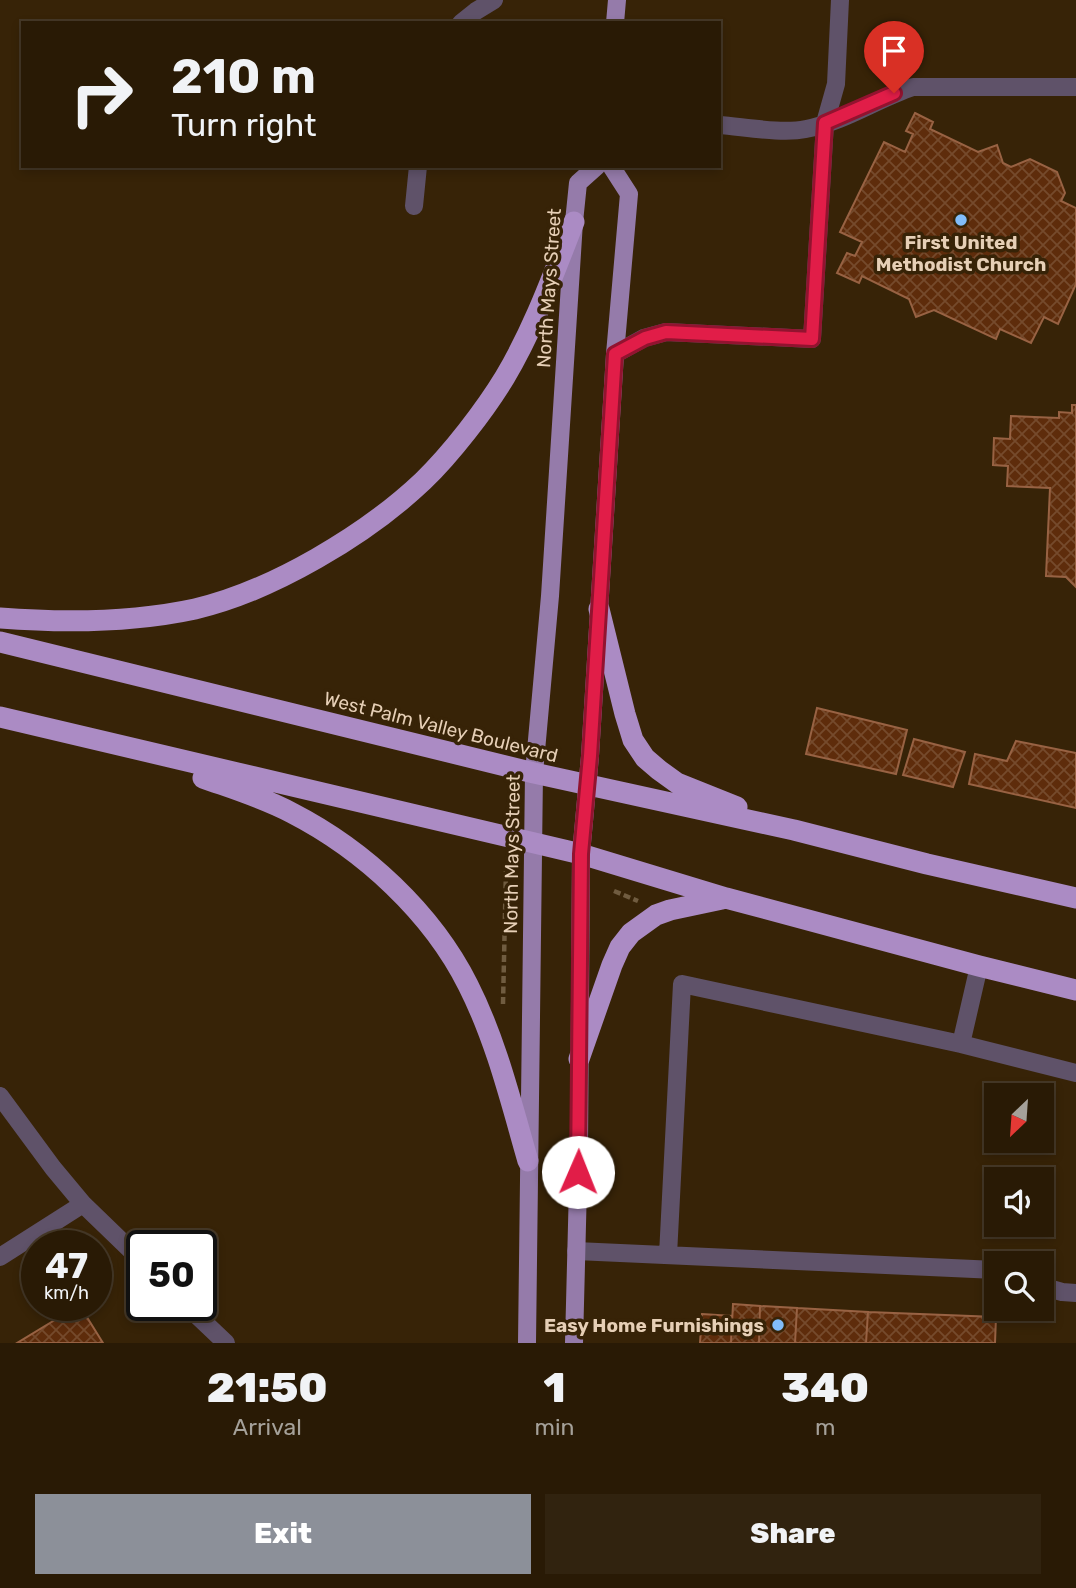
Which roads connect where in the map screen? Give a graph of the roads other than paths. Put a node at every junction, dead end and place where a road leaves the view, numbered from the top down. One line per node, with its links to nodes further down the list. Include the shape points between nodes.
1 (494, 0): 4 (street)
2 (617, 0): 5 (main road)
3 (840, 0): 7 (street, via 836,84)
4 (463, 21)
5 (615, 21)
6 (1076, 87): 7 (street, via 913,87)
7 (825, 123): 8 (street, via 792,131); 14 (street, via 812,339 666,332)
8 (721, 125)
9 (418, 168): 12 (street)
10 (595, 168): 13 (main road, North Mays Street, via 578,183)
11 (612, 168): 14 (main road, via 629,194)
12 (414, 206)
13 (574, 222): 16 (highway, via 542,304 505,377 424,480 353,535 274,580 195,608 97,622); 20 (main road, North Mays Street)
14 (615, 354): 15 (main road)
15 (599, 609): 21 (main road); 22 (highway, via 625,714 645,758 677,783)
16 (0, 618)
17 (0, 642): 20 (highway, West Palm Valley Boulevard)
18 (0, 717): 19 (highway)
19 (92, 740): 23 (highway); 33 (highway, via 293,813 352,851 395,889 433,931 468,985 493,1044)
20 (534, 773): 21 (highway, West Palm Valley Boulevard); 23 (main road, North Mays Street)
21 (587, 785): 22 (highway, West Palm Valley Boulevard); 24 (main road)
22 (794, 830): 26 (highway, West Palm Valley Boulevard)
23 (534, 843): 24 (highway); 33 (main road, North Mays Street)
24 (581, 854): 25 (highway); 30 (main road)
25 (726, 898): 27 (highway); 30 (highway, via 656,915 631,933 611,965)
26 (1076, 898)
27 (979, 966): 28 (highway); 29 (street)
28 (1076, 990)
29 (961, 1044): 31 (street); 37 (street, via 682,984)
30 (579, 1059): 36 (main road)
31 (1076, 1073)
32 (0, 1096): 34 (street)
33 (528, 1161): 44 (main road, North Mays Street)
34 (83, 1204): 35 (street); 38 (street)
35 (126, 1246)
36 (576, 1251): 37 (street); 45 (main road)
37 (668, 1255): 39 (street)
38 (0, 1257)
39 (984, 1269)
40 (1054, 1290): 41 (street)
41 (1076, 1293)
42 (202, 1321): 43 (street)
43 (221, 1341)
44 (527, 1343)
45 (575, 1343)

